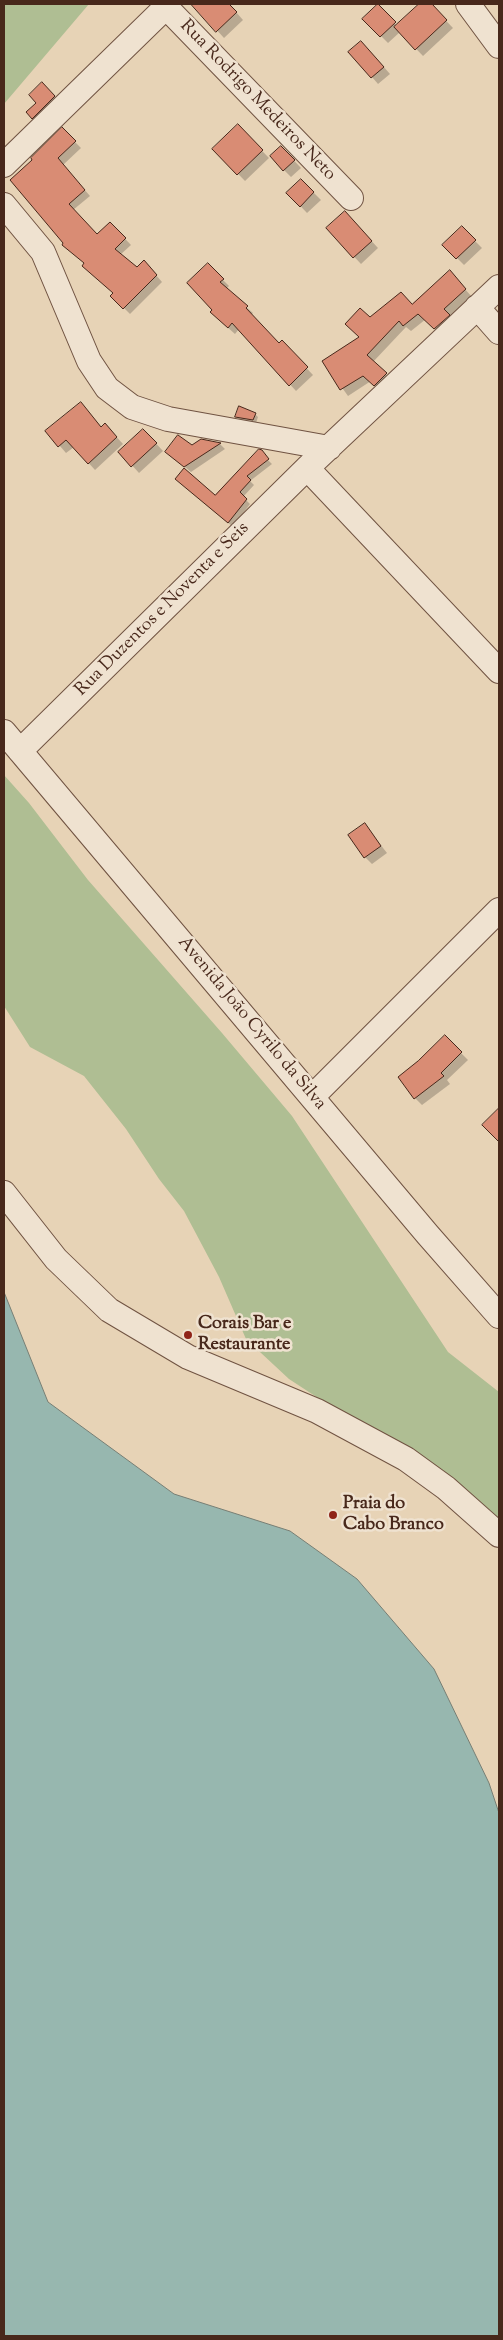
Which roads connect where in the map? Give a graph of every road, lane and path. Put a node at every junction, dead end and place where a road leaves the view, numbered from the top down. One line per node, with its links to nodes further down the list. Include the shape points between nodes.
1 (468, 4): 3 (street)
2 (164, 5): 4 (street); 5 (street, Rua Rodrigo Medeiros Neto)
3 (499, 46)
4 (4, 165)
5 (351, 198)
6 (4, 204): 10 (street, via 43,252 90,361 107,388 132,407 168,419)
7 (499, 286): 8 (street, Rua Duzentos e Noventa e Seis)
8 (477, 307): 9 (street); 10 (street, Rua Duzentos e Noventa e Seis)
9 (499, 332)
10 (328, 448): 11 (street, Rua Duzentos e Noventa e Seis)
11 (307, 468): 12 (street); 14 (street, Rua Duzentos e Noventa e Seis)
12 (499, 670)
13 (4, 732): 14 (street, Avenida João Cyrilo da Silva)
14 (20, 751): 16 (street, Avenida João Cyrilo da Silva)
15 (499, 910): 16 (street)
16 (313, 1096): 18 (street, Avenida João Cyrilo da Silva)
17 (4, 1193): 19 (street, via 56,1259 109,1310 188,1357 317,1411 406,1459 446,1488)
18 (499, 1316)
19 (499, 1535)

